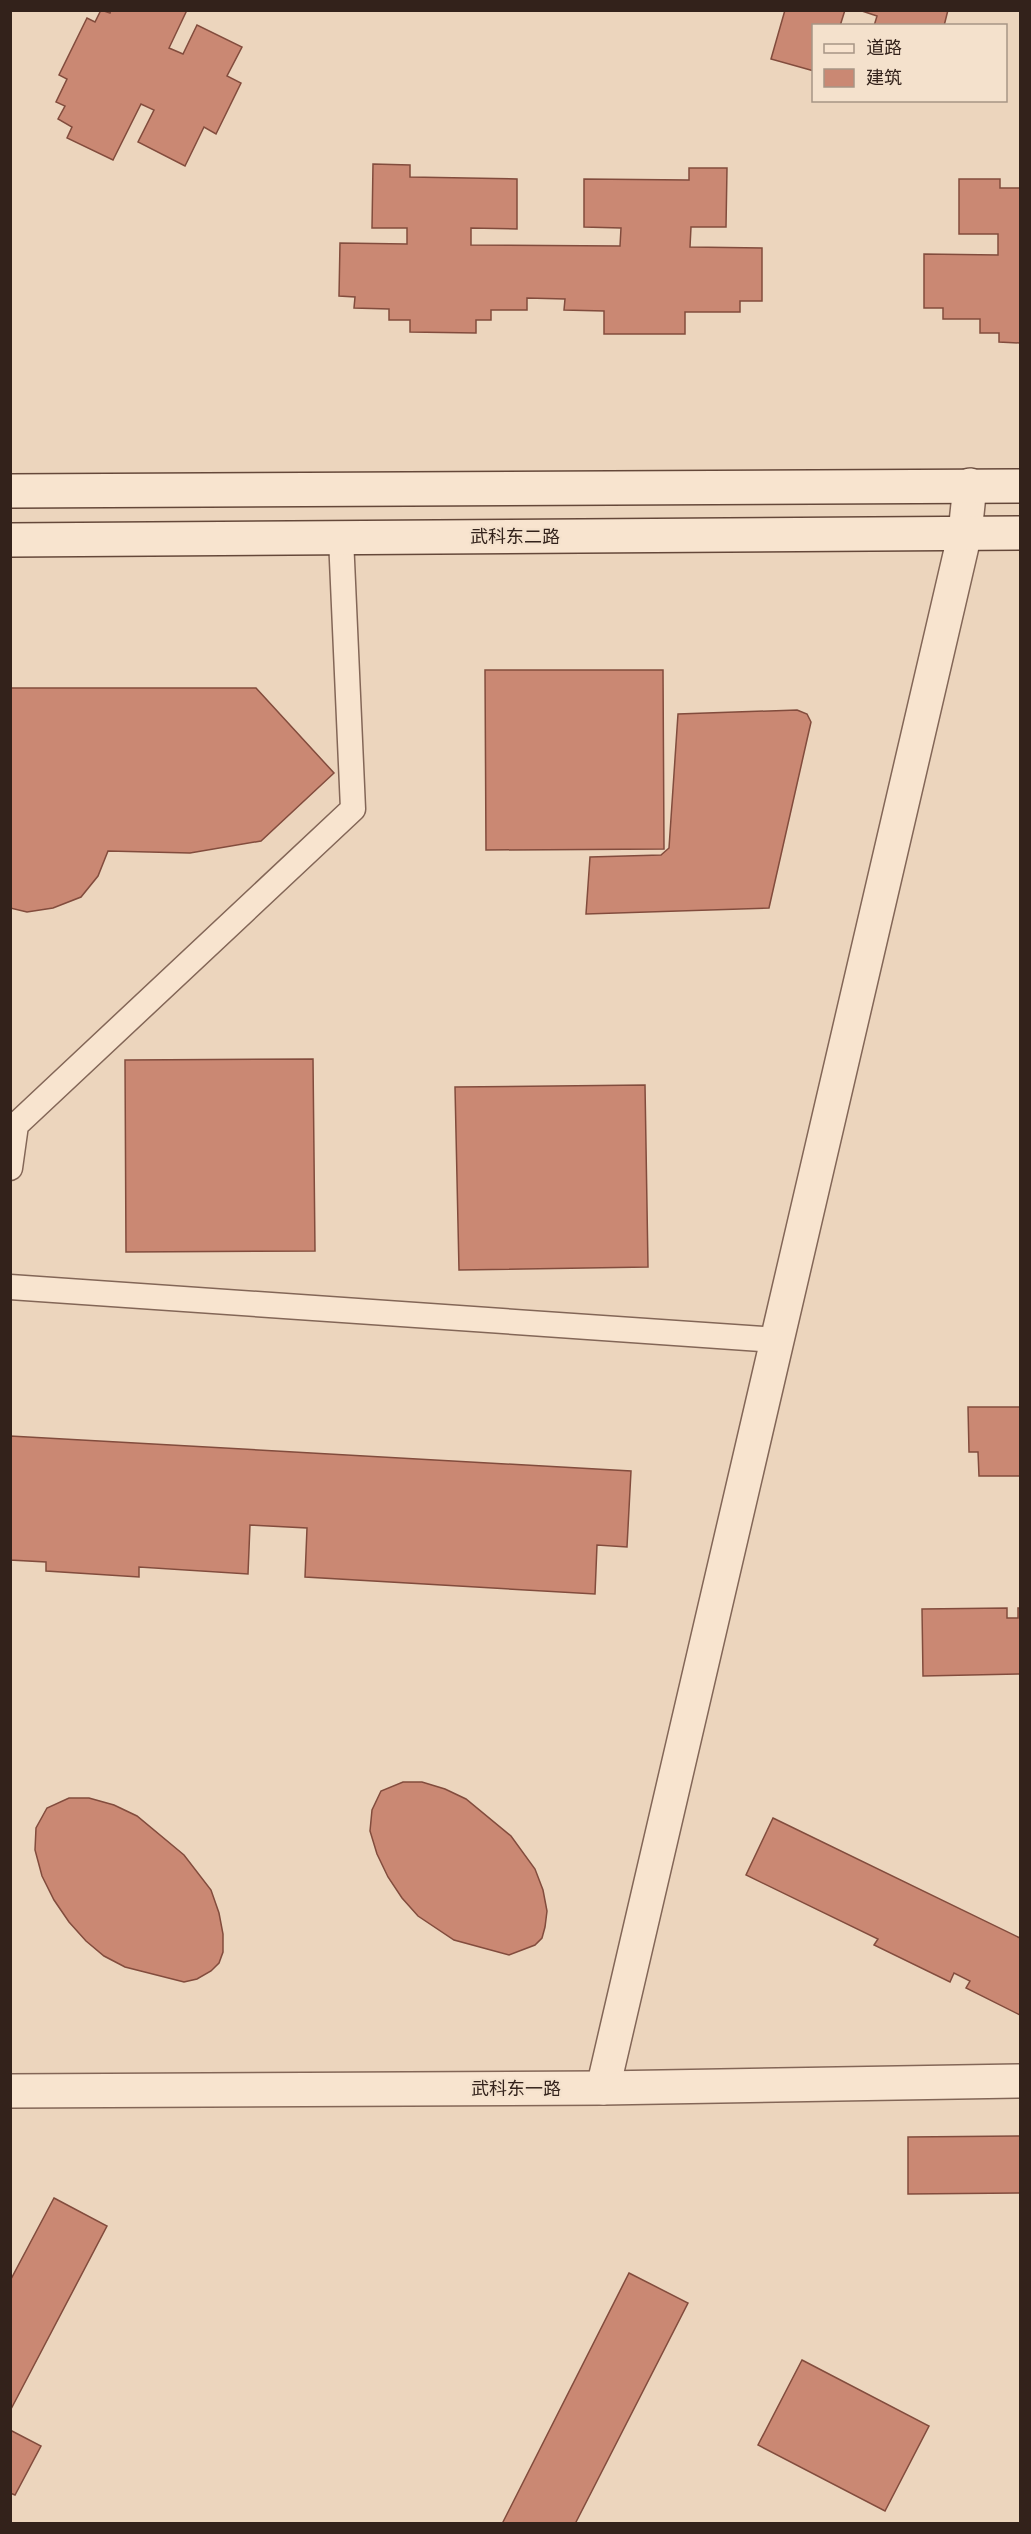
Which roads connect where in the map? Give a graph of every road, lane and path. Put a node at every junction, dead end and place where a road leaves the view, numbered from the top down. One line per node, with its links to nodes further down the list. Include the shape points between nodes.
1 (970, 485): 2 (street); 3 (street); 4 (street)
2 (1020, 486)
3 (10, 491)
4 (965, 532): 5 (street, 武科东二路); 6 (street, 武科东二路); 10 (street)
5 (1020, 533)
6 (341, 538): 7 (street, 武科东二路); 8 (lane, via 353,809 16,1125)
7 (10, 540)
8 (10, 1168)
9 (10, 1287): 10 (lane)
10 (777, 1340): 12 (street)
11 (1020, 2081): 12 (street, 武科东一路)
12 (603, 2088): 13 (street, 武科东一路)
13 (10, 2091)

